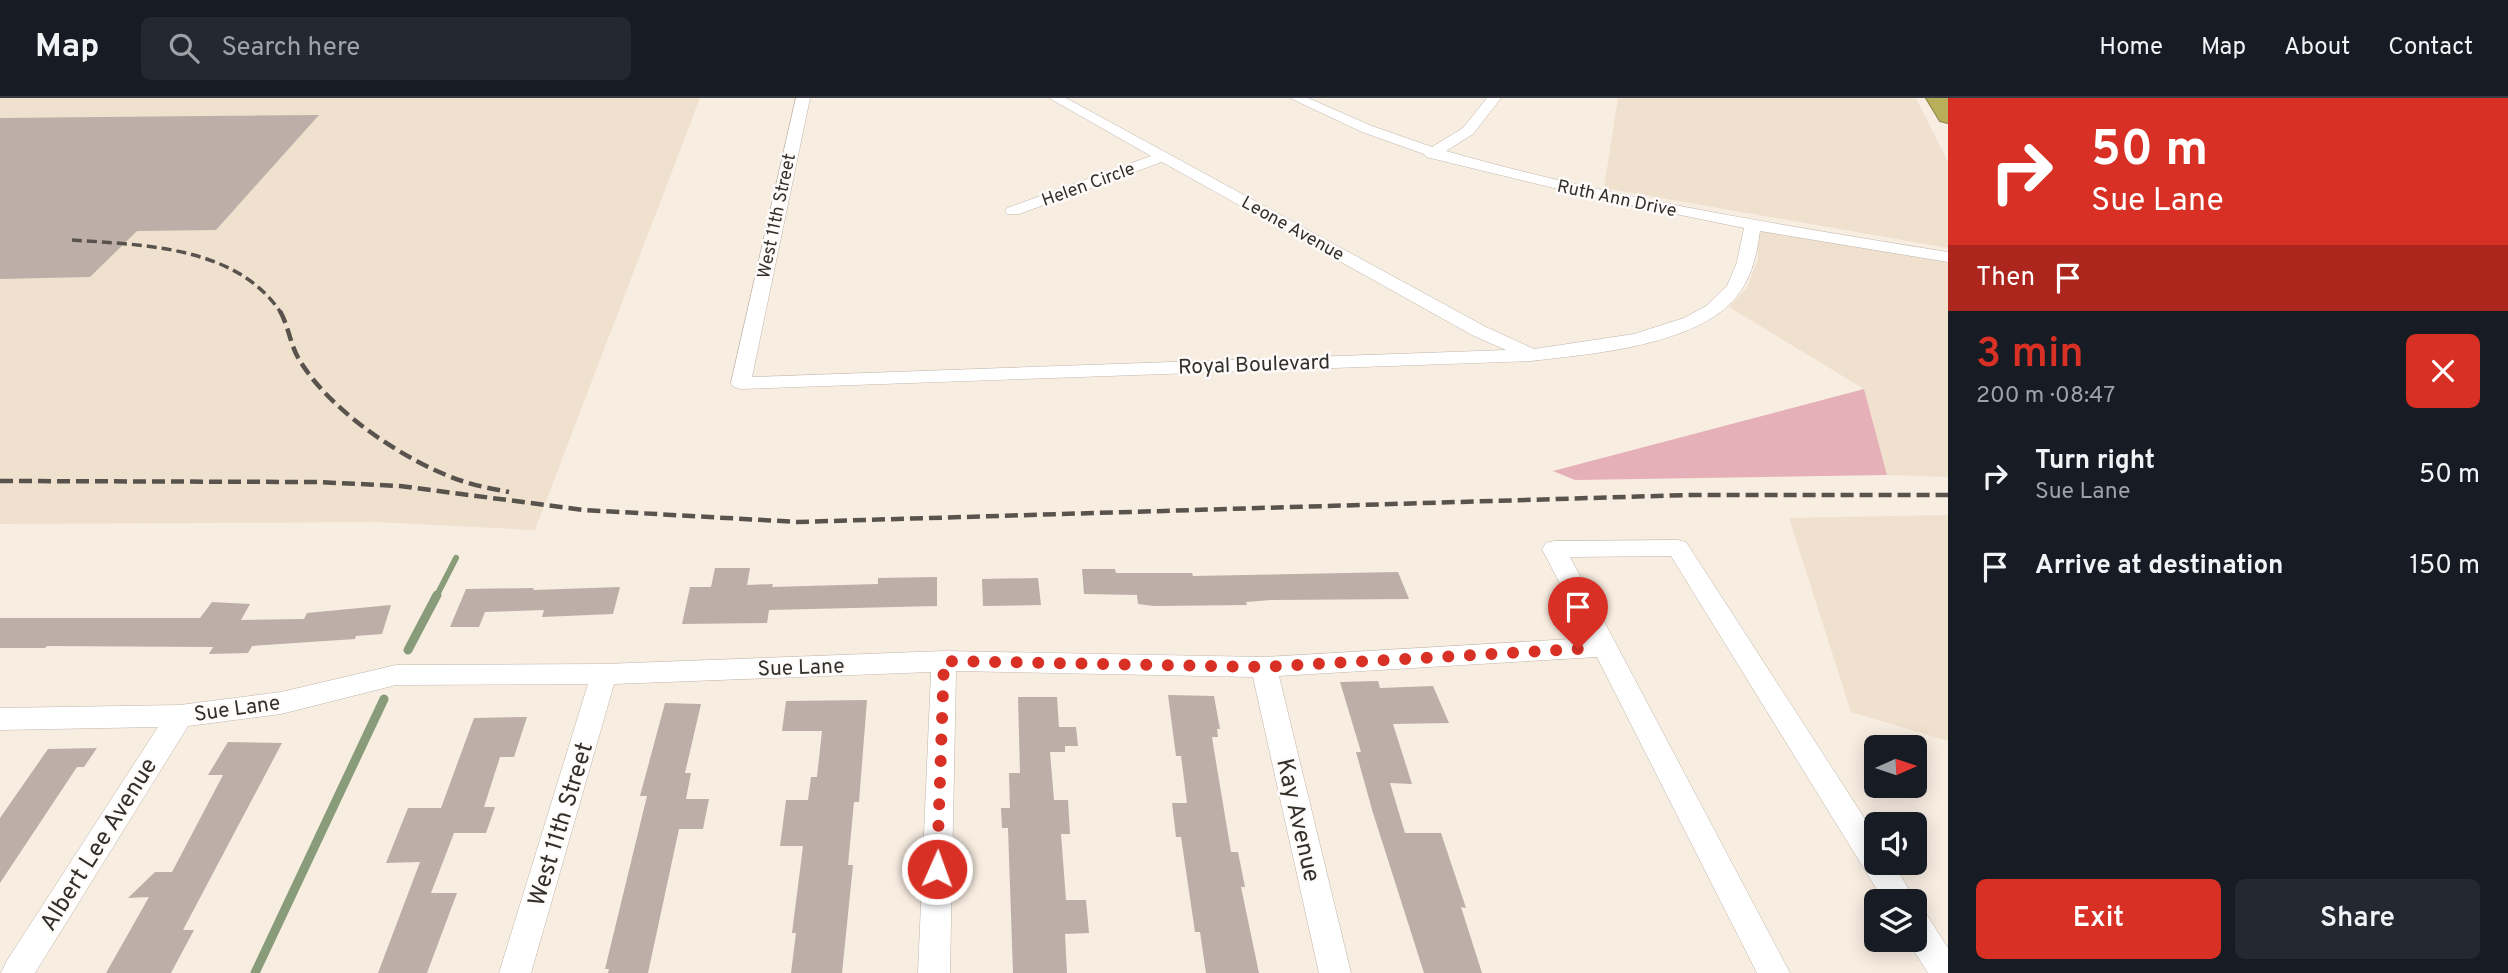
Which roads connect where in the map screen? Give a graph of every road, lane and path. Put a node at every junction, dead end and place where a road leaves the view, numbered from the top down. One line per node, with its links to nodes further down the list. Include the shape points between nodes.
1 (803, 98): 12 (street, West 11th Street)
2 (1056, 98): 8 (street, Leone Avenue)
3 (1297, 98): 7 (street, Ruth Ann Drive)
4 (1494, 98): 7 (street, via 1468,131)
5 (1938, 98): 6 (highway)
6 (1948, 116)
7 (1430, 154): 10 (street, Ruth Ann Drive)
8 (1163, 156): 9 (street, Helen Circle); 13 (street, Leone Avenue, via 1479,331)
9 (1013, 211)
10 (1753, 225): 11 (street, Ruth Ann Drive); 13 (street, Royal Boulevard, via 1746,266 1730,294 1713,311 1634,341)
11 (1948, 257)
12 (751, 335): 13 (street, Royal Boulevard, via 741,383)
13 (1531, 355)
14 (1605, 647): 16 (street, Sue Lane); 20 (street, via 1553,549 1678,548); 26 (street)
15 (944, 661): 16 (street, Sue Lane); 17 (street, Sue Lane); 24 (street)
16 (1264, 667): 25 (street, Kay Avenue)
17 (604, 674): 18 (street, Sue Lane, via 396,675 281,703); 23 (street, West 11th Street)
18 (180, 716): 19 (street, Sue Lane); 22 (street, Albert Lee Avenue)
19 (0, 719)
20 (1864, 843)
21 (1927, 943): 27 (street)
22 (17, 973)
23 (515, 973)
24 (934, 973)
25 (1335, 973)
26 (1774, 973)
27 (1946, 973)

